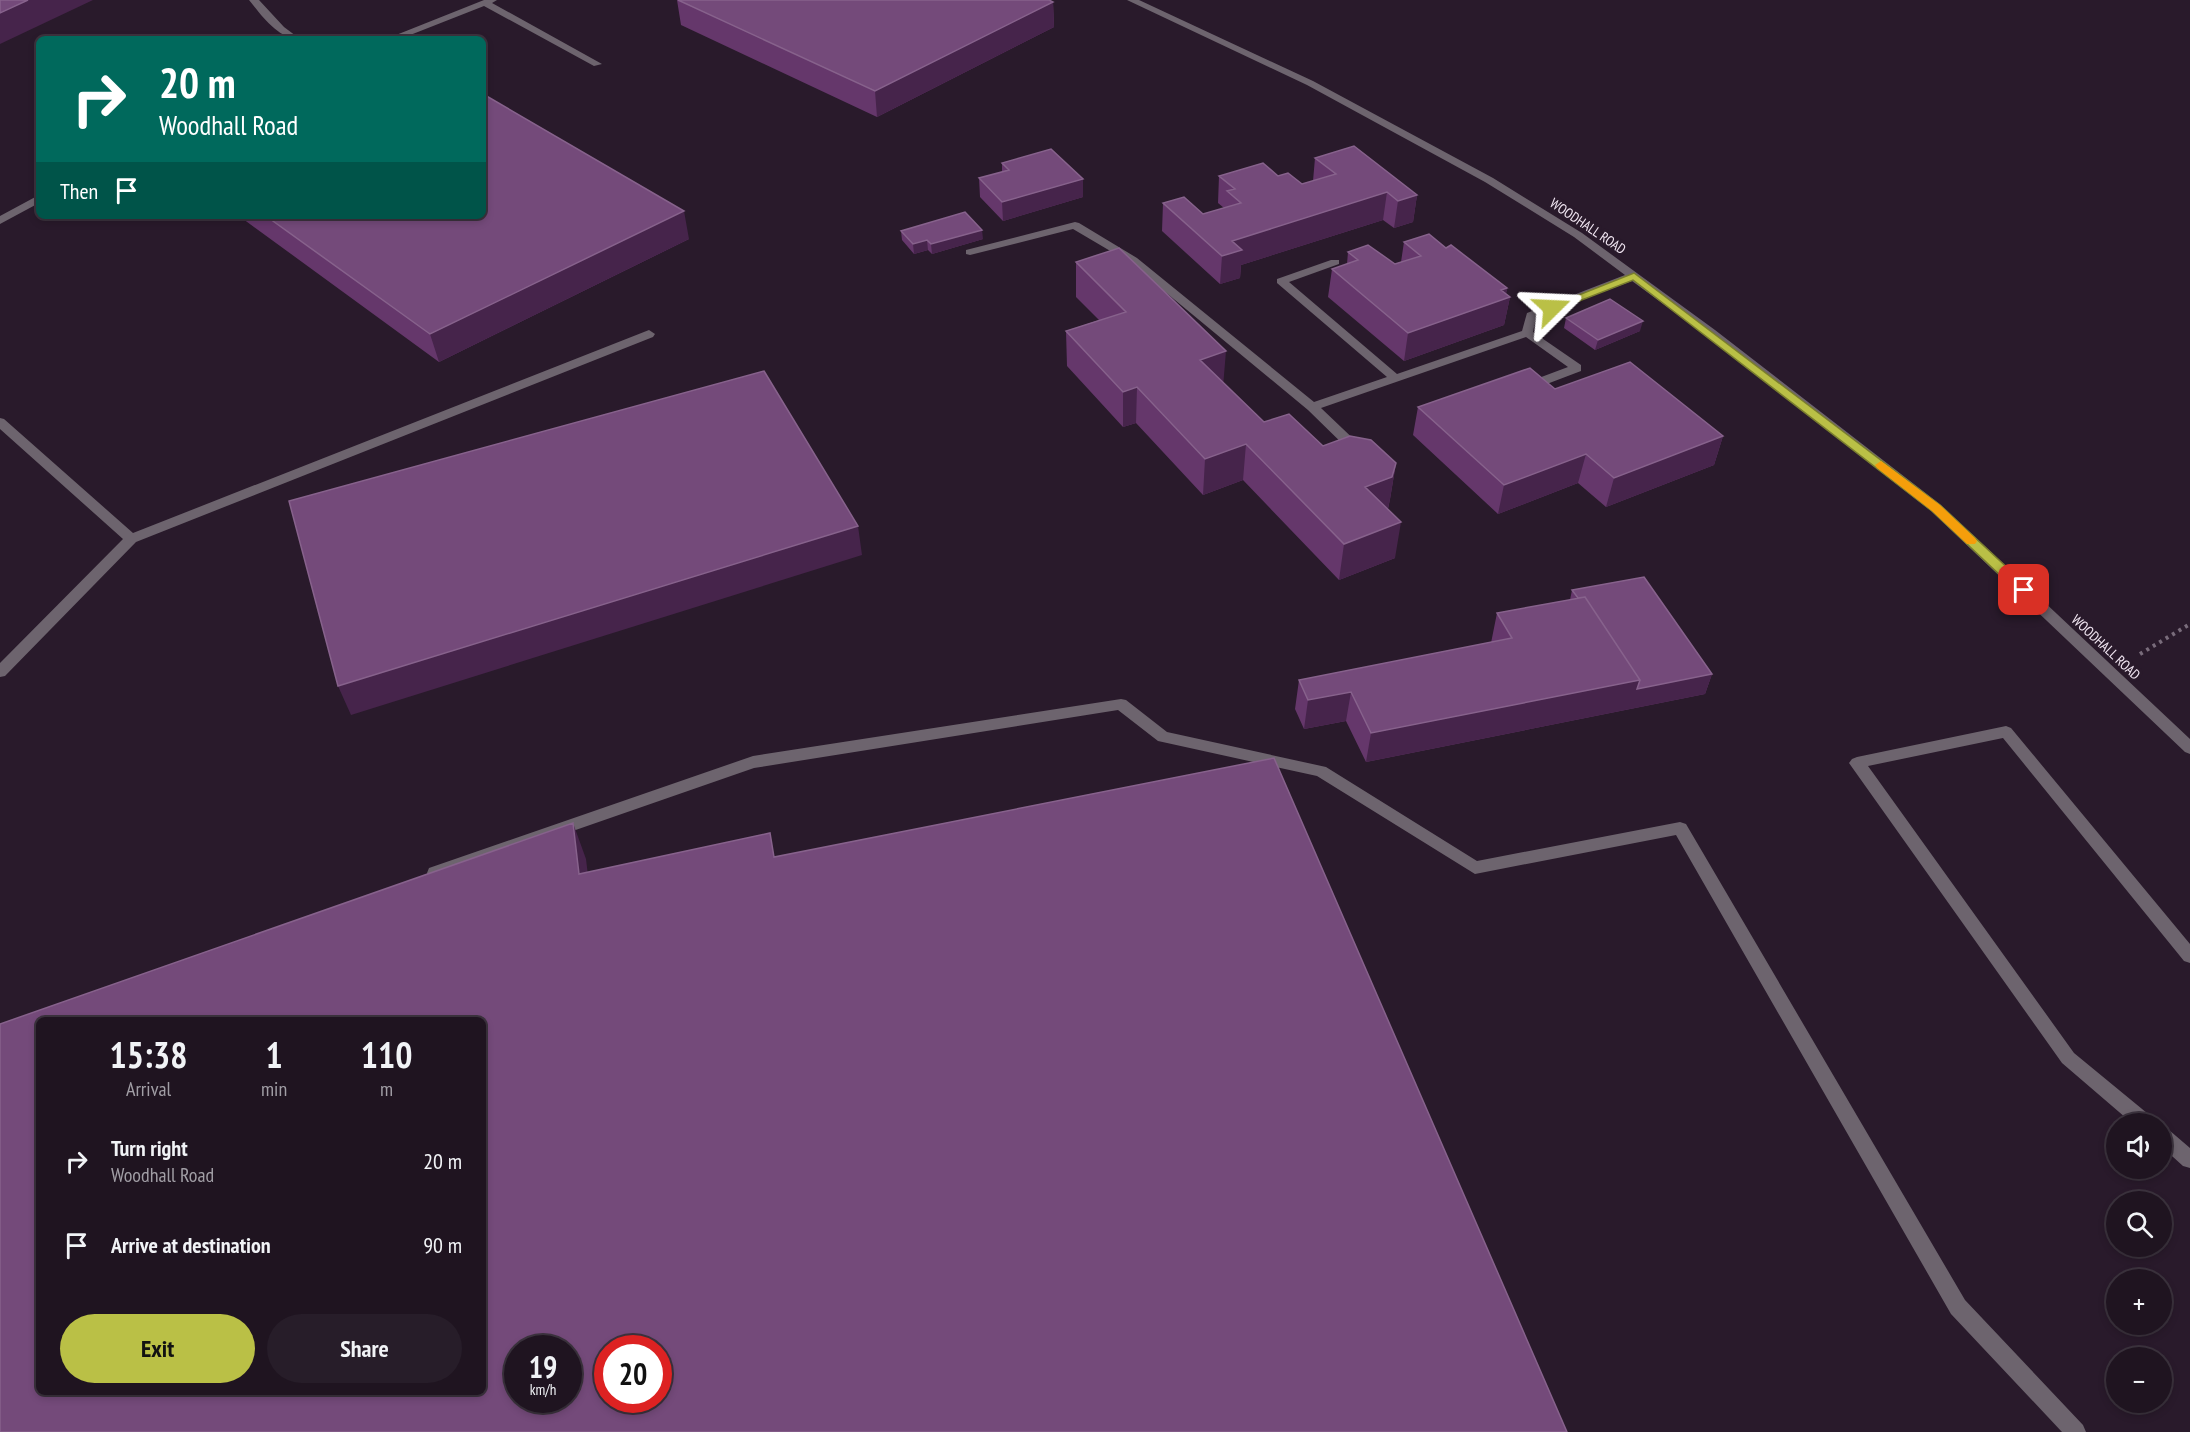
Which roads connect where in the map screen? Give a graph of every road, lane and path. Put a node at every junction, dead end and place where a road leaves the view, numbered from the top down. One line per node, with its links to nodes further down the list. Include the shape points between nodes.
1 (254, 0): 4 (street)
2 (1132, 0): 11 (street, WOODHALL ROAD, via 1310,83 1489,180 1578,235)
3 (488, 1): 5 (street); 6 (street)
4 (291, 36)
5 (400, 36)
6 (597, 64)
7 (36, 200): 8 (street)
8 (0, 221)
9 (970, 252): 16 (street, via 1075,225 1133,260)
10 (1335, 262): 14 (street, via 1281,280)
11 (1634, 276): 12 (street, via 1531,315); 21 (street, WOODHALL ROAD, via 1936,508)
12 (1527, 333): 14 (street); 15 (street, via 1577,368)
13 (649, 334): 19 (street)
14 (1395, 378): 16 (street)
15 (1527, 387)
16 (1312, 407): 18 (street)
17 (0, 422): 19 (street)
18 (1369, 462)
19 (131, 539): 22 (street)
20 (2190, 624): 21 (path)
21 (2111, 671): 23 (street, WOODHALL ROAD)
22 (0, 672)
23 (2190, 748)
24 (416, 881): 29 (street, via 753,762 1121,704 1163,737 1321,771 1475,868 1680,828 1958,1307)
25 (2190, 956): 26 (street, via 2006,732 1857,763 2068,1058)
26 (2134, 1113)
27 (2172, 1145): 28 (street)
28 (2190, 1160)
29 (2076, 1432)

